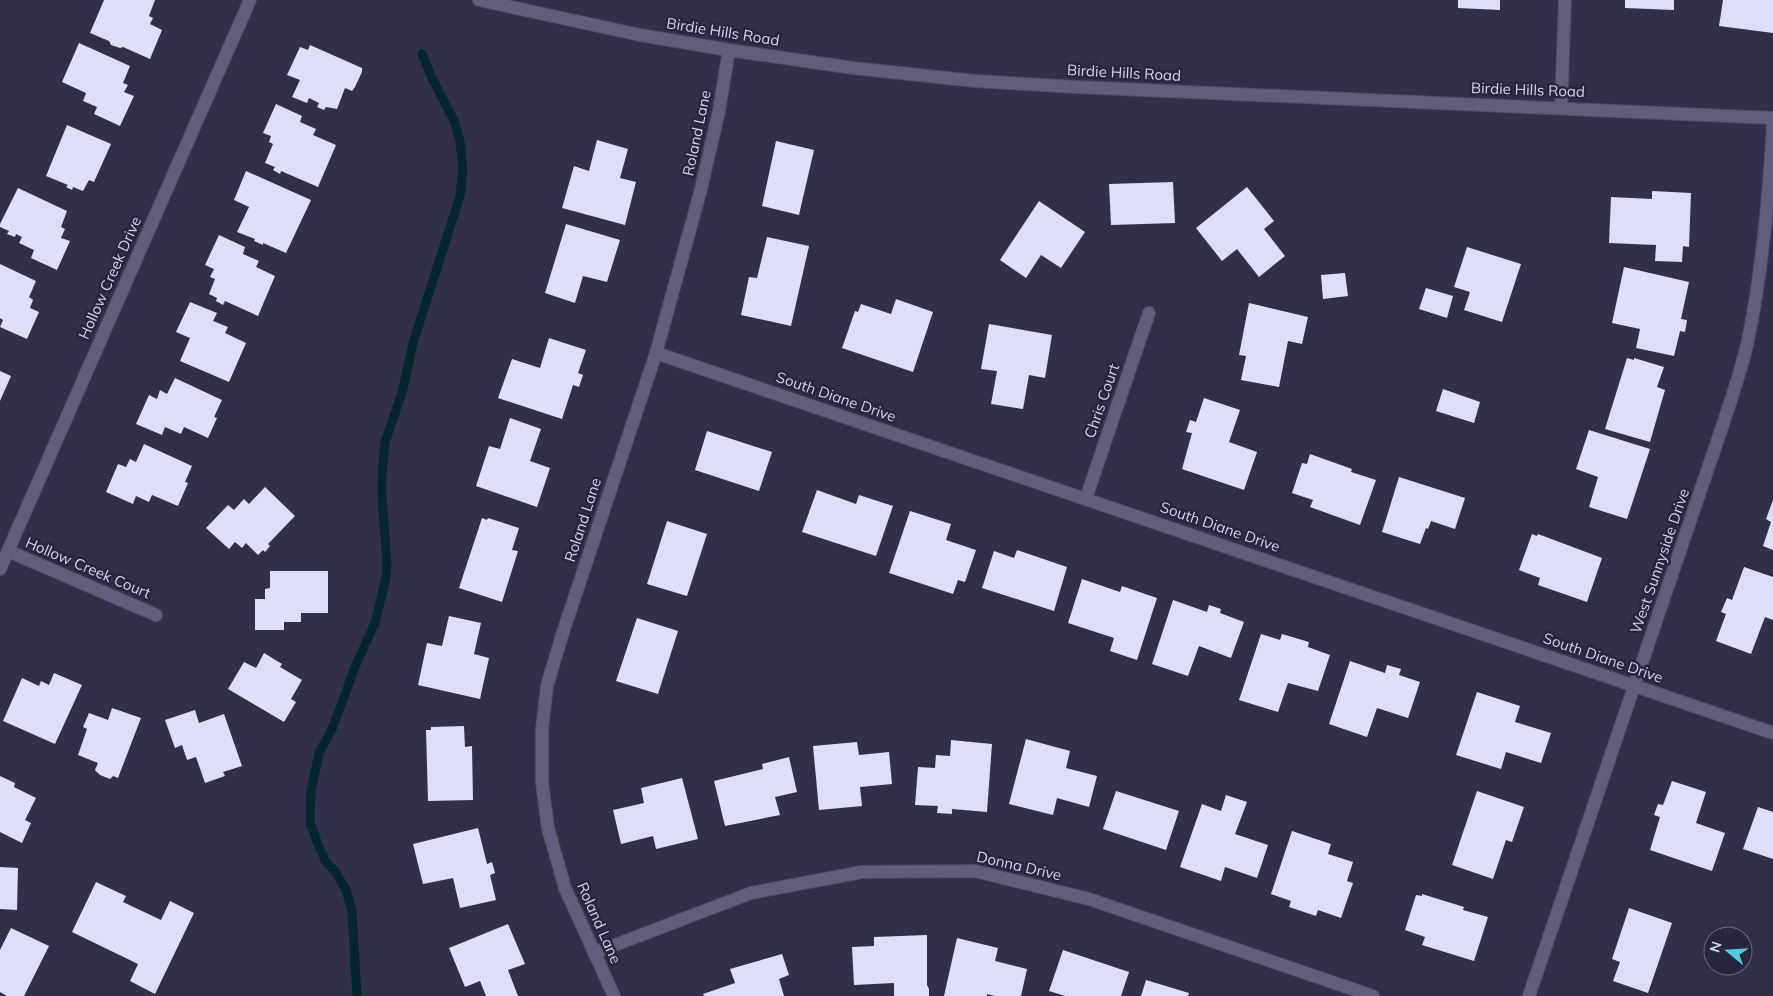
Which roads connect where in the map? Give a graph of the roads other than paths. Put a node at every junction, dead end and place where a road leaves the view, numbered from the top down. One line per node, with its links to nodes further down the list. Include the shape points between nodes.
1 (250, 0): 11 (street, Hollow Creek Drive)
2 (479, 0): 4 (street, Birdie Hills Road, via 640,35)
3 (1565, 0): 5 (street)
4 (729, 50): 5 (street, Birdie Hills Road, via 975,81); 9 (street, Roland Lane, via 702,184)
5 (1561, 108): 6 (street, Birdie Hills Road)
6 (1773, 118)
7 (1773, 125): 14 (street, West Sunnyside Drive, via 1760,274 1749,337)
8 (1149, 313): 10 (street, Chris Court)
9 (656, 353): 10 (street, South Diane Drive); 16 (street, Roland Lane, via 563,632 547,686 542,729 542,782 548,828 565,888)
10 (1086, 498): 14 (street, South Diane Drive)
11 (8, 551): 12 (street, Hollow Creek Drive); 13 (street, Hollow Creek Court)
12 (0, 569)
13 (156, 615)
14 (1635, 686): 15 (street, South Diane Drive); 19 (street, West Sunnyside Drive)
15 (1773, 733)
16 (594, 953): 17 (street, Roland Lane); 18 (street, Donna Drive, via 751,892 862,872 975,871 1089,900)
17 (614, 996)
18 (1373, 996)
19 (1529, 996)

